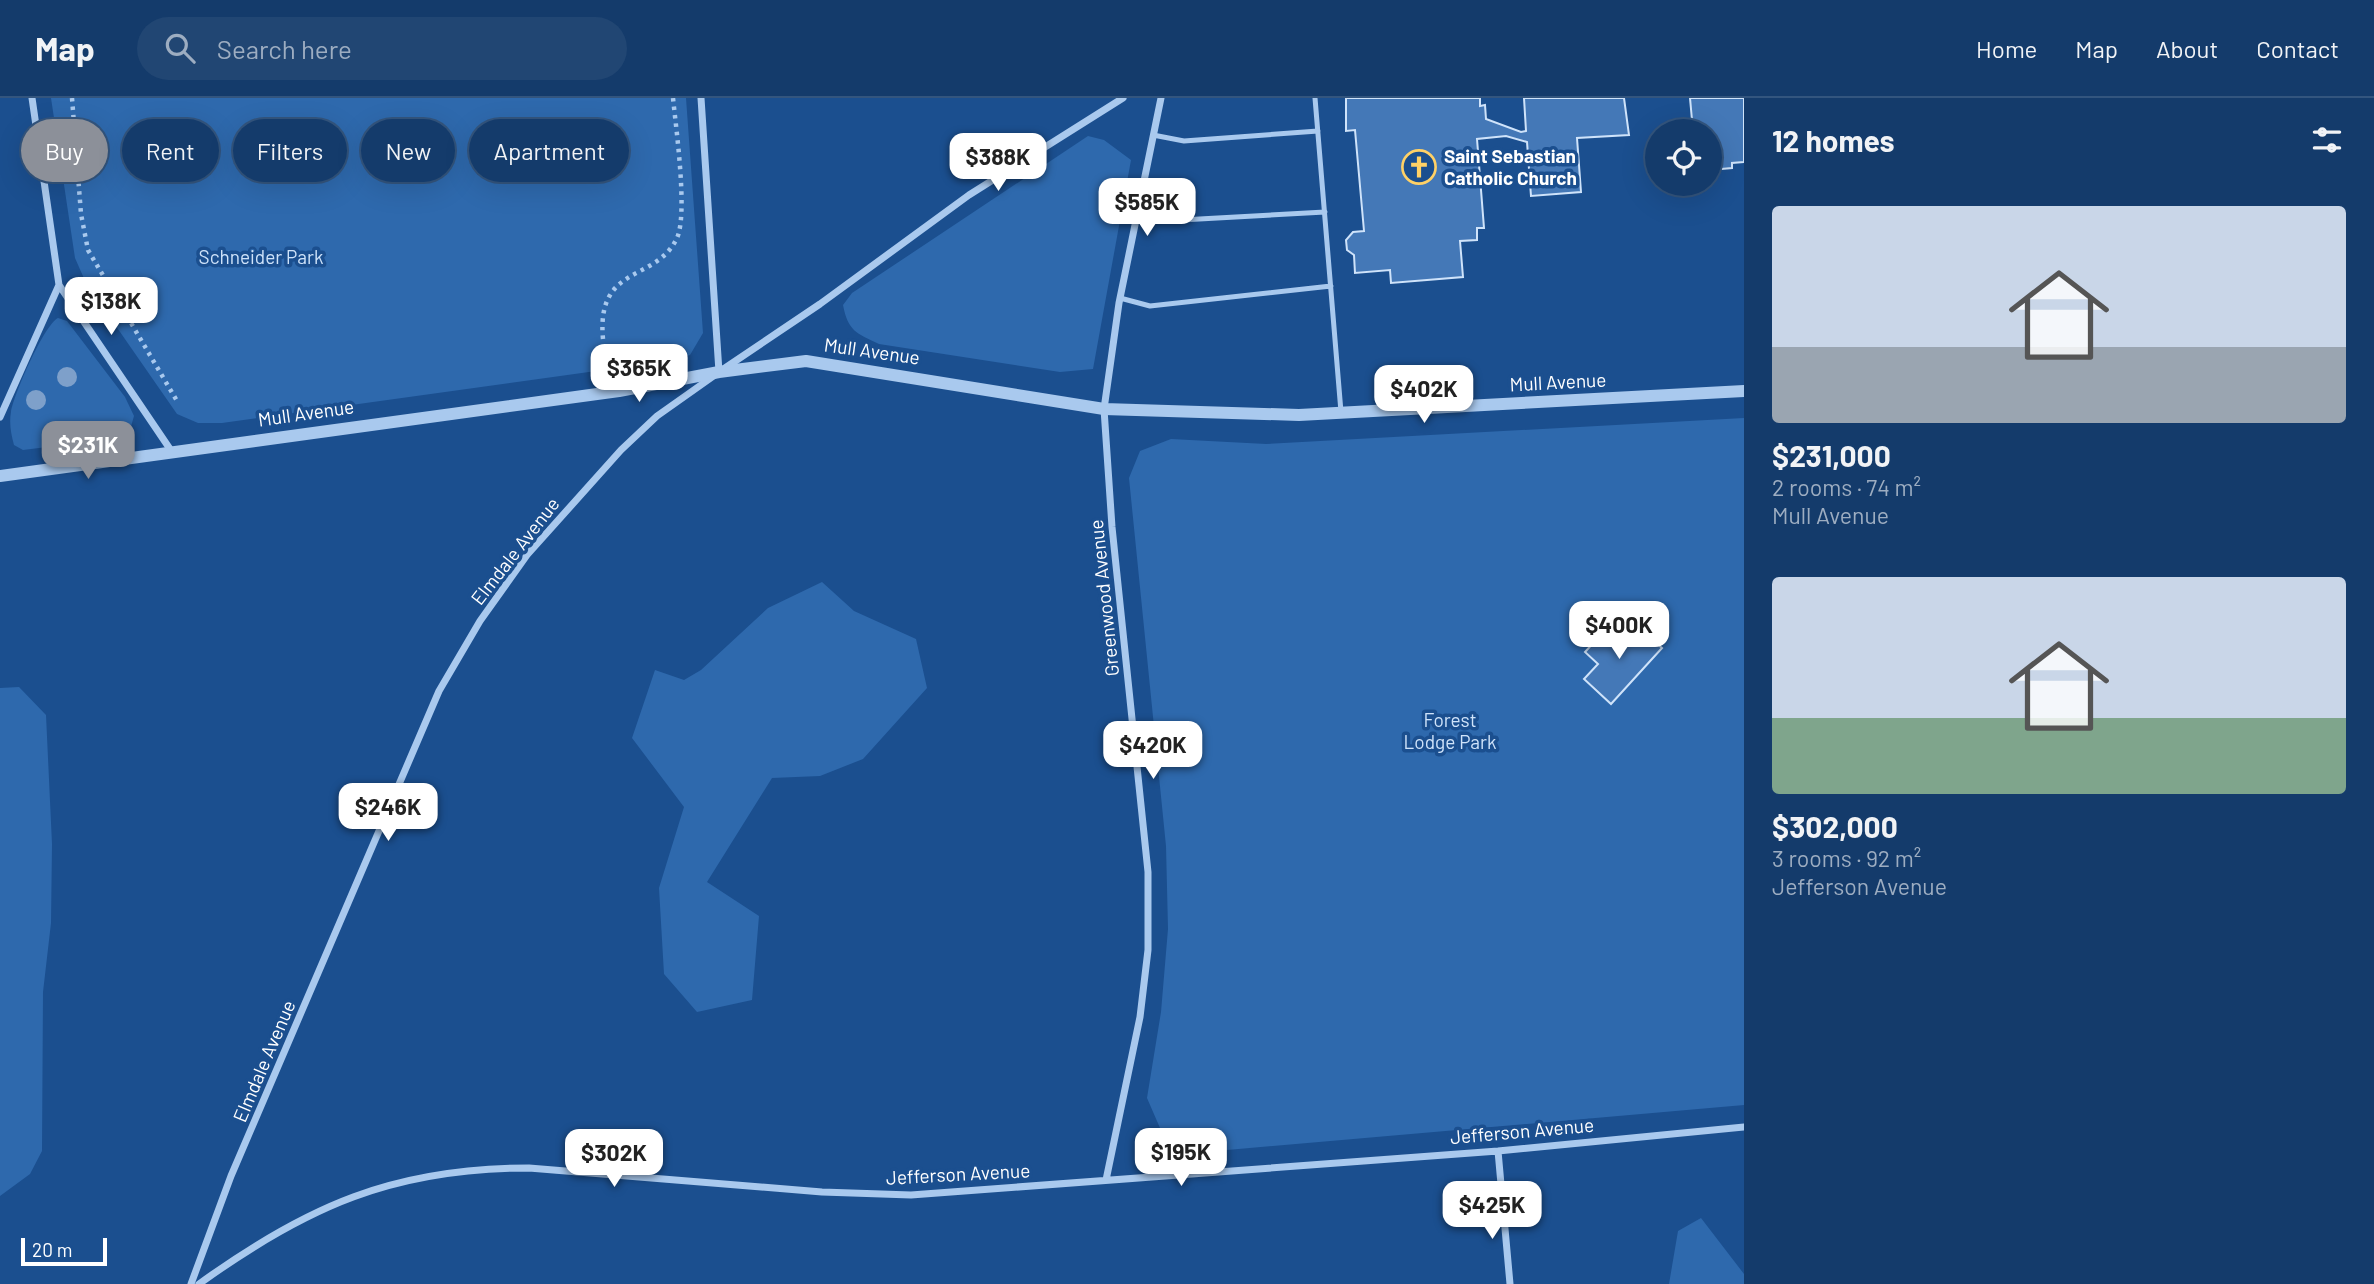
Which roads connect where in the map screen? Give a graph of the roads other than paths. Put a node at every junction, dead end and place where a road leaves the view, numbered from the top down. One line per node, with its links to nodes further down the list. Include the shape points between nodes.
1 (32, 98): 10 (street)
2 (701, 98): 13 (street)
3 (1123, 98): 13 (street, Elmdale Avenue, via 969,195)
4 (1161, 98): 7 (street, Greenwood Avenue)
5 (1315, 98): 6 (lane)
6 (1318, 131): 7 (lane, via 1184,141); 8 (lane)
7 (1153, 135): 9 (street, Greenwood Avenue)
8 (1325, 212): 9 (lane, via 1163,221); 11 (lane)
9 (1136, 218): 12 (street, Greenwood Avenue)
10 (59, 285): 17 (street); 18 (street)
11 (1331, 286): 12 (lane, via 1150,306); 16 (lane)
12 (1120, 298): 15 (street, Greenwood Avenue)
13 (719, 372): 15 (street, Mull Avenue, via 806,361); 18 (street, Mull Avenue, via 619,391); 23 (street, Elmdale Avenue, via 657,416 612,459 527,555 453,667 397,784 231,1177)
14 (1744, 391): 16 (street, Mull Avenue)
15 (1104, 409): 16 (street, Mull Avenue, via 1232,415); 22 (street, Greenwood Avenue, via 1149,905 1140,1017)
16 (1341, 412)
17 (0, 417)
18 (172, 452): 19 (street, Mull Avenue)
19 (0, 475)
20 (1744, 1127): 21 (street, Jefferson Avenue)
21 (1498, 1151): 22 (street, Jefferson Avenue); 25 (street)
22 (1106, 1180): 24 (street, Jefferson Avenue, via 911,1195 529,1168 440,1173 396,1182 331,1205 257,1242)
23 (191, 1284)
24 (199, 1284)
25 (1510, 1284)

